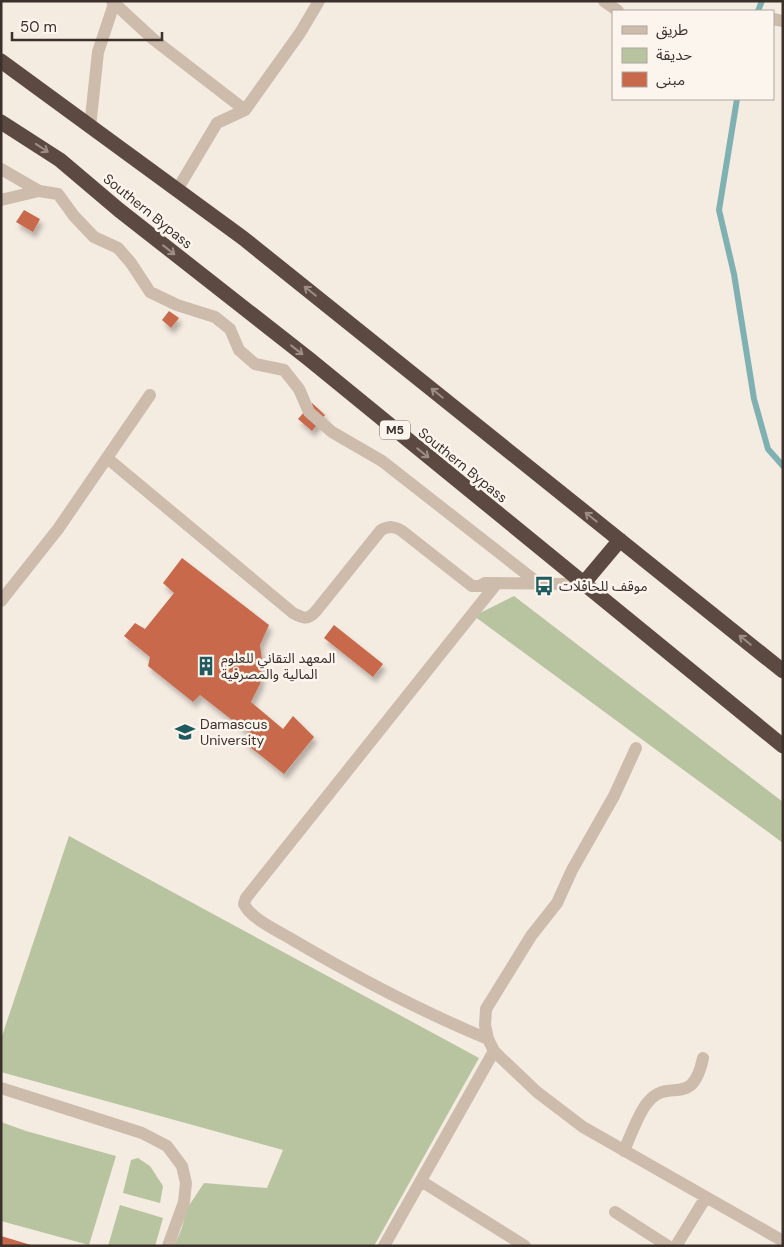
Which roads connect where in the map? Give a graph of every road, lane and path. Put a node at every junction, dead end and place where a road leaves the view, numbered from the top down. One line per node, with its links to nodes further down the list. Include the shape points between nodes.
1 (319, 1): 6 (street)
2 (604, 1): 4 (street)
3 (113, 2): 6 (street, via 153,39); 8 (street, via 98,52)
4 (617, 10)
5 (1, 61): 8 (highway)
6 (245, 110): 10 (street, via 217,123)
7 (1, 122): 18 (highway, Southern Bypass / M5, one-way to 18, via 60,160)
8 (90, 127): 10 (highway)
9 (1, 170): 11 (street)
10 (176, 190): 15 (highway, one-way to 10, via 243,238)
11 (39, 191): 12 (street); 17 (street, via 58,194 94,237 118,248 150,292 215,317 230,329 239,350 255,364 284,370 299,389 309,412 332,432 382,461)
12 (1, 200)
13 (150, 395): 14 (street)
14 (107, 458): 16 (street, via 303,618 316,612 381,530 388,527 402,531 472,586); 19 (street, via 58,529)
15 (620, 540): 18 (highway); 20 (highway, one-way to 15)
16 (497, 583): 17 (street); 23 (street, via 244,904 254,916 333,964 438,1018)
17 (538, 583): 18 (street)
18 (583, 584): 21 (highway, Southern Bypass / M5)
19 (1, 601)
20 (783, 671)
21 (783, 746)
22 (636, 748): 23 (street, via 557,903 490,1002 485,1017)
23 (488, 1039): 24 (street)
24 (494, 1051): 27 (street, via 537,1092 584,1127); 28 (street)
25 (703, 1058): 27 (street, via 700,1073 687,1088 657,1095 647,1102)
26 (1, 1088): 32 (street, via 142,1133 167,1146 182,1166 186,1183 184,1202)
27 (624, 1151): 29 (street)
28 (421, 1181): 33 (street); 34 (street)
29 (706, 1197): 31 (street); 36 (street)
30 (615, 1212): 35 (street)
31 (783, 1241)
32 (168, 1246)
33 (384, 1246)
34 (525, 1246)
35 (668, 1246)
36 (676, 1246)

